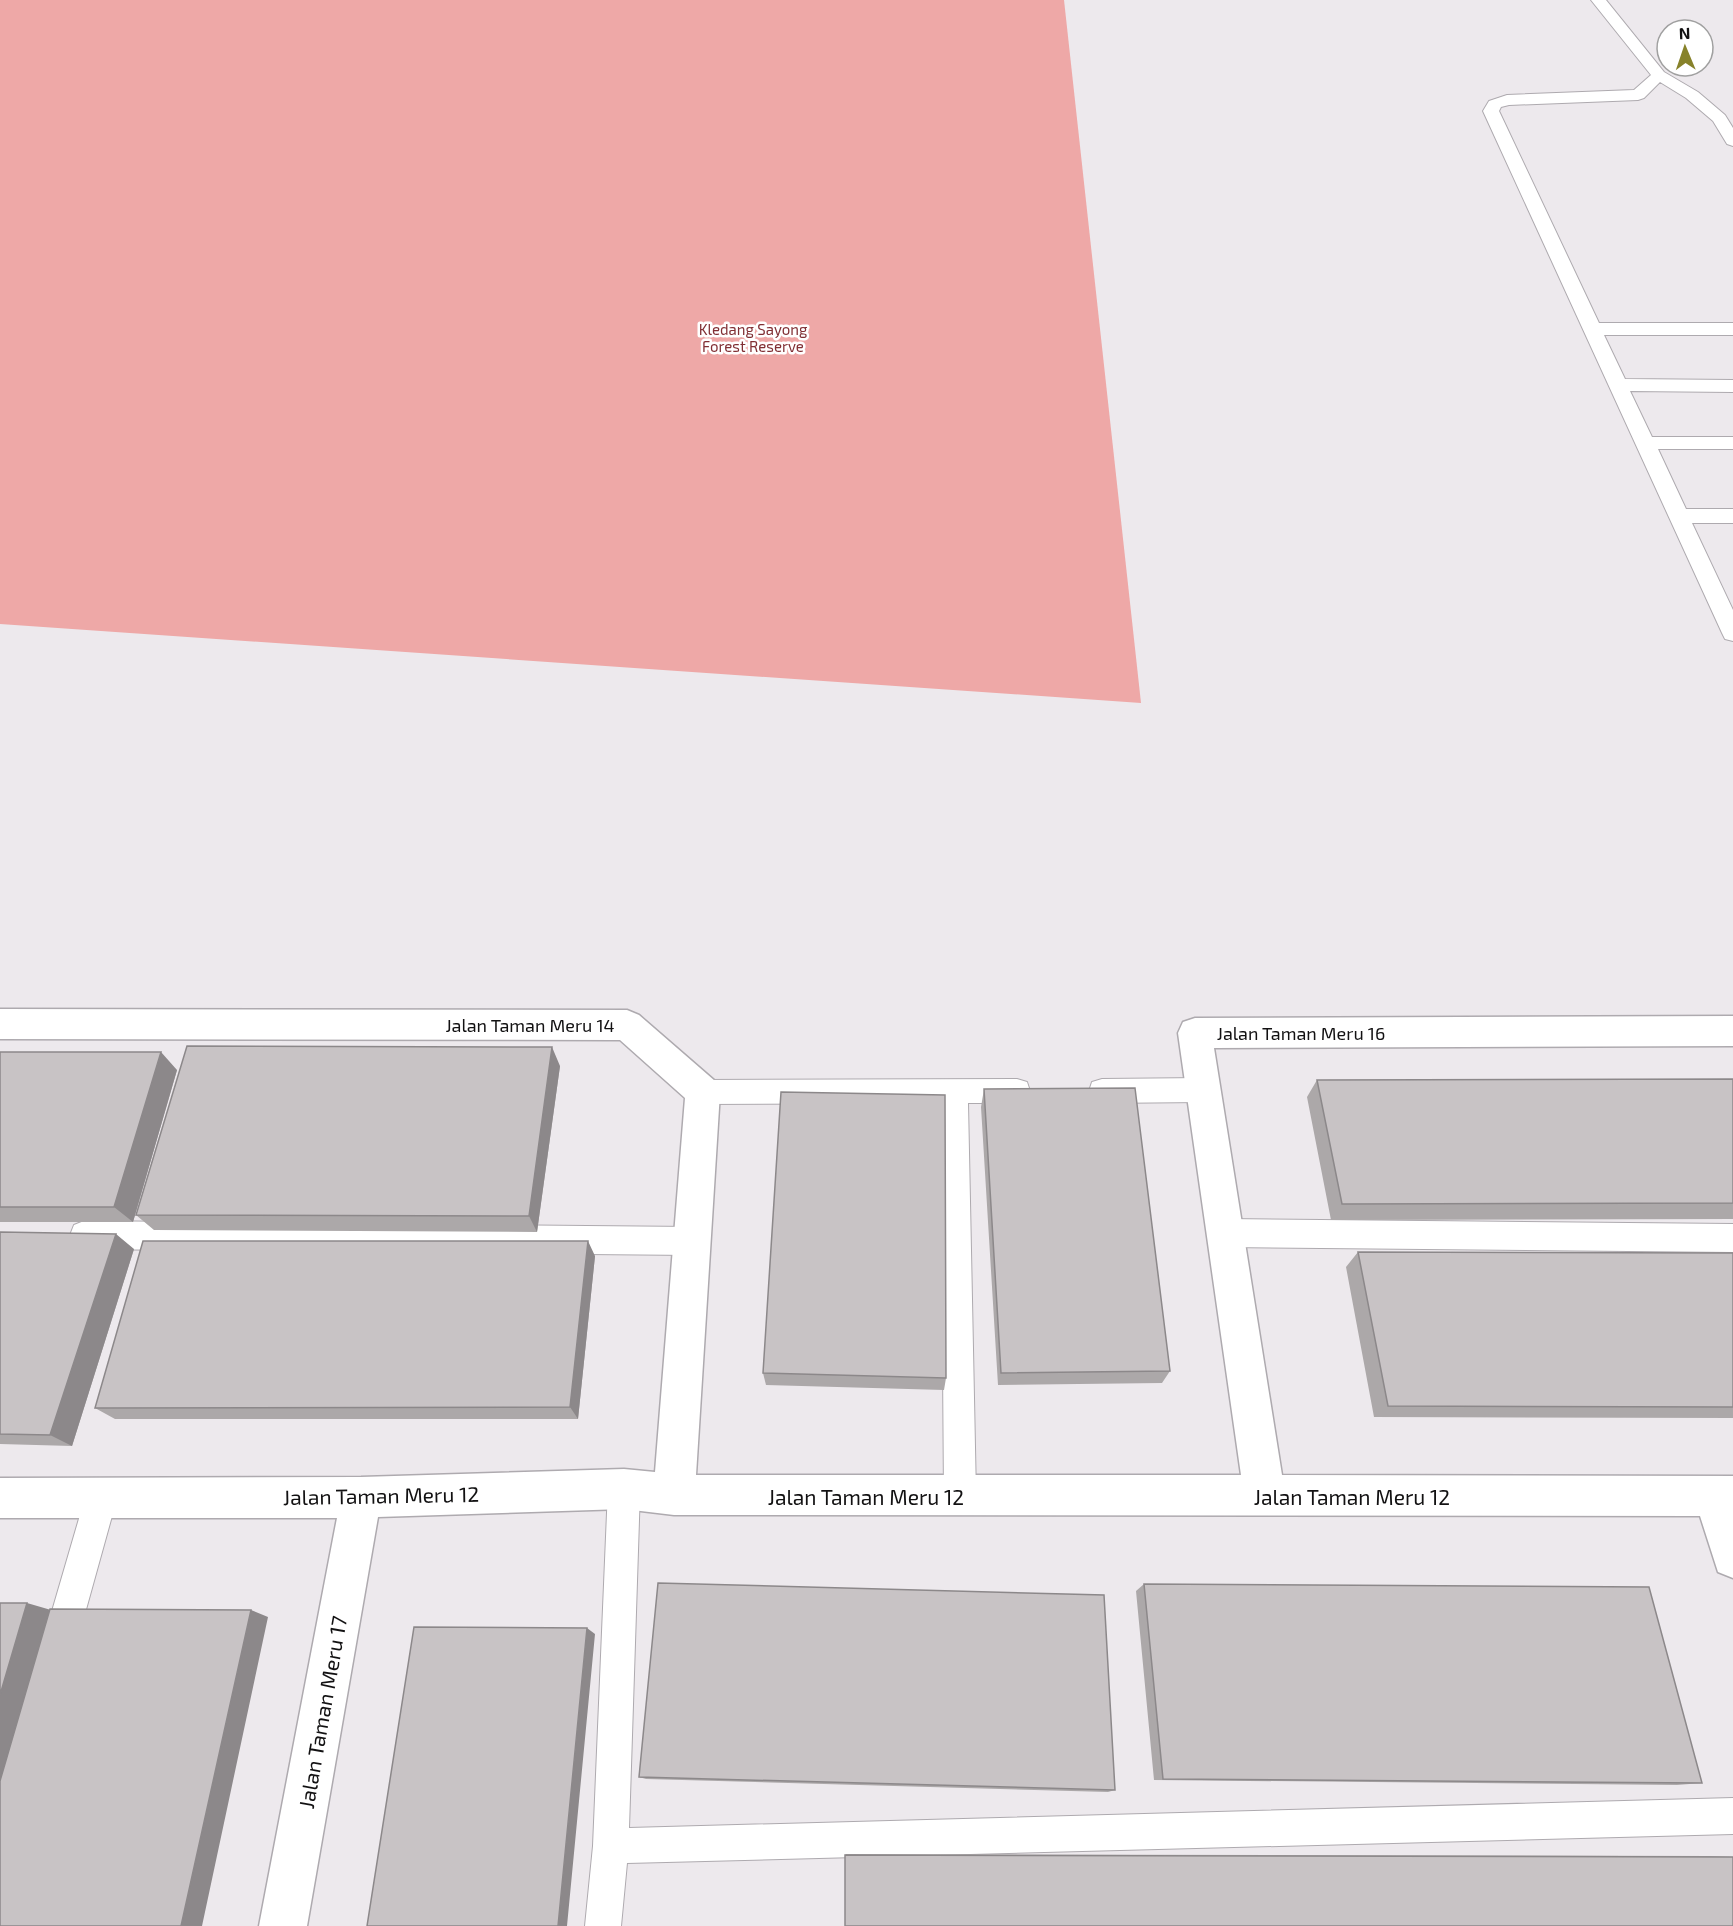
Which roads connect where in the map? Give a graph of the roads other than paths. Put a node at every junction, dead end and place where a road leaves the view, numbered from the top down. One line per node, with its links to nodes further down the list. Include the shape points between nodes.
1 (1598, 0): 2 (lane)
2 (1655, 70)
3 (1656, 78): 5 (lane)
4 (1664, 78): 6 (lane)
5 (1638, 95): 6 (lane, via 1687,104); 8 (lane, via 1508,100 1491,111)
6 (1719, 118): 7 (lane)
7 (1733, 141)
8 (1592, 328): 9 (lane); 10 (lane)
9 (1733, 329)
10 (1619, 385): 11 (lane); 12 (lane)
11 (1733, 386)
12 (1646, 443): 13 (lane); 14 (lane)
13 (1733, 444)
14 (1679, 516): 15 (lane); 16 (lane)
15 (1733, 516)
16 (1733, 633)
17 (0, 1024): 22 (street, Jalan Taman Meru 14, via 627,1025)
18 (1733, 1031): 19 (street, Jalan Taman Meru 16, via 1195,1033)
19 (1203, 1090): 21 (lane); 24 (street, Jalan Taman Meru 16)
20 (1037, 1091): 23 (lane)
21 (1073, 1091)
22 (703, 1092): 23 (lane); 27 (street)
23 (954, 1092): 30 (lane)
24 (1225, 1233): 26 (lane); 33 (street, Jalan Taman Meru 16)
25 (60, 1235): 27 (lane)
26 (1733, 1238)
27 (693, 1241): 29 (street)
28 (624, 1488): 29 (street, Jalan Taman Meru 12); 32 (street, Jalan Taman Meru 12); 39 (lane)
29 (674, 1495): 30 (street, Jalan Taman Meru 12)
30 (960, 1496): 33 (street, Jalan Taman Meru 12)
31 (1724, 1496): 33 (street, Jalan Taman Meru 12); 36 (street)
32 (361, 1497): 35 (street, Jalan Taman Meru 12); 40 (street, Jalan Taman Meru 17)
33 (1265, 1497)
34 (0, 1498): 35 (street, Jalan Taman Meru 12)
35 (101, 1498): 37 (lane)
36 (1733, 1557)
37 (52, 1671)
38 (1733, 1816): 39 (lane)
39 (611, 1846): 41 (lane)
40 (283, 1926)
41 (603, 1926)

